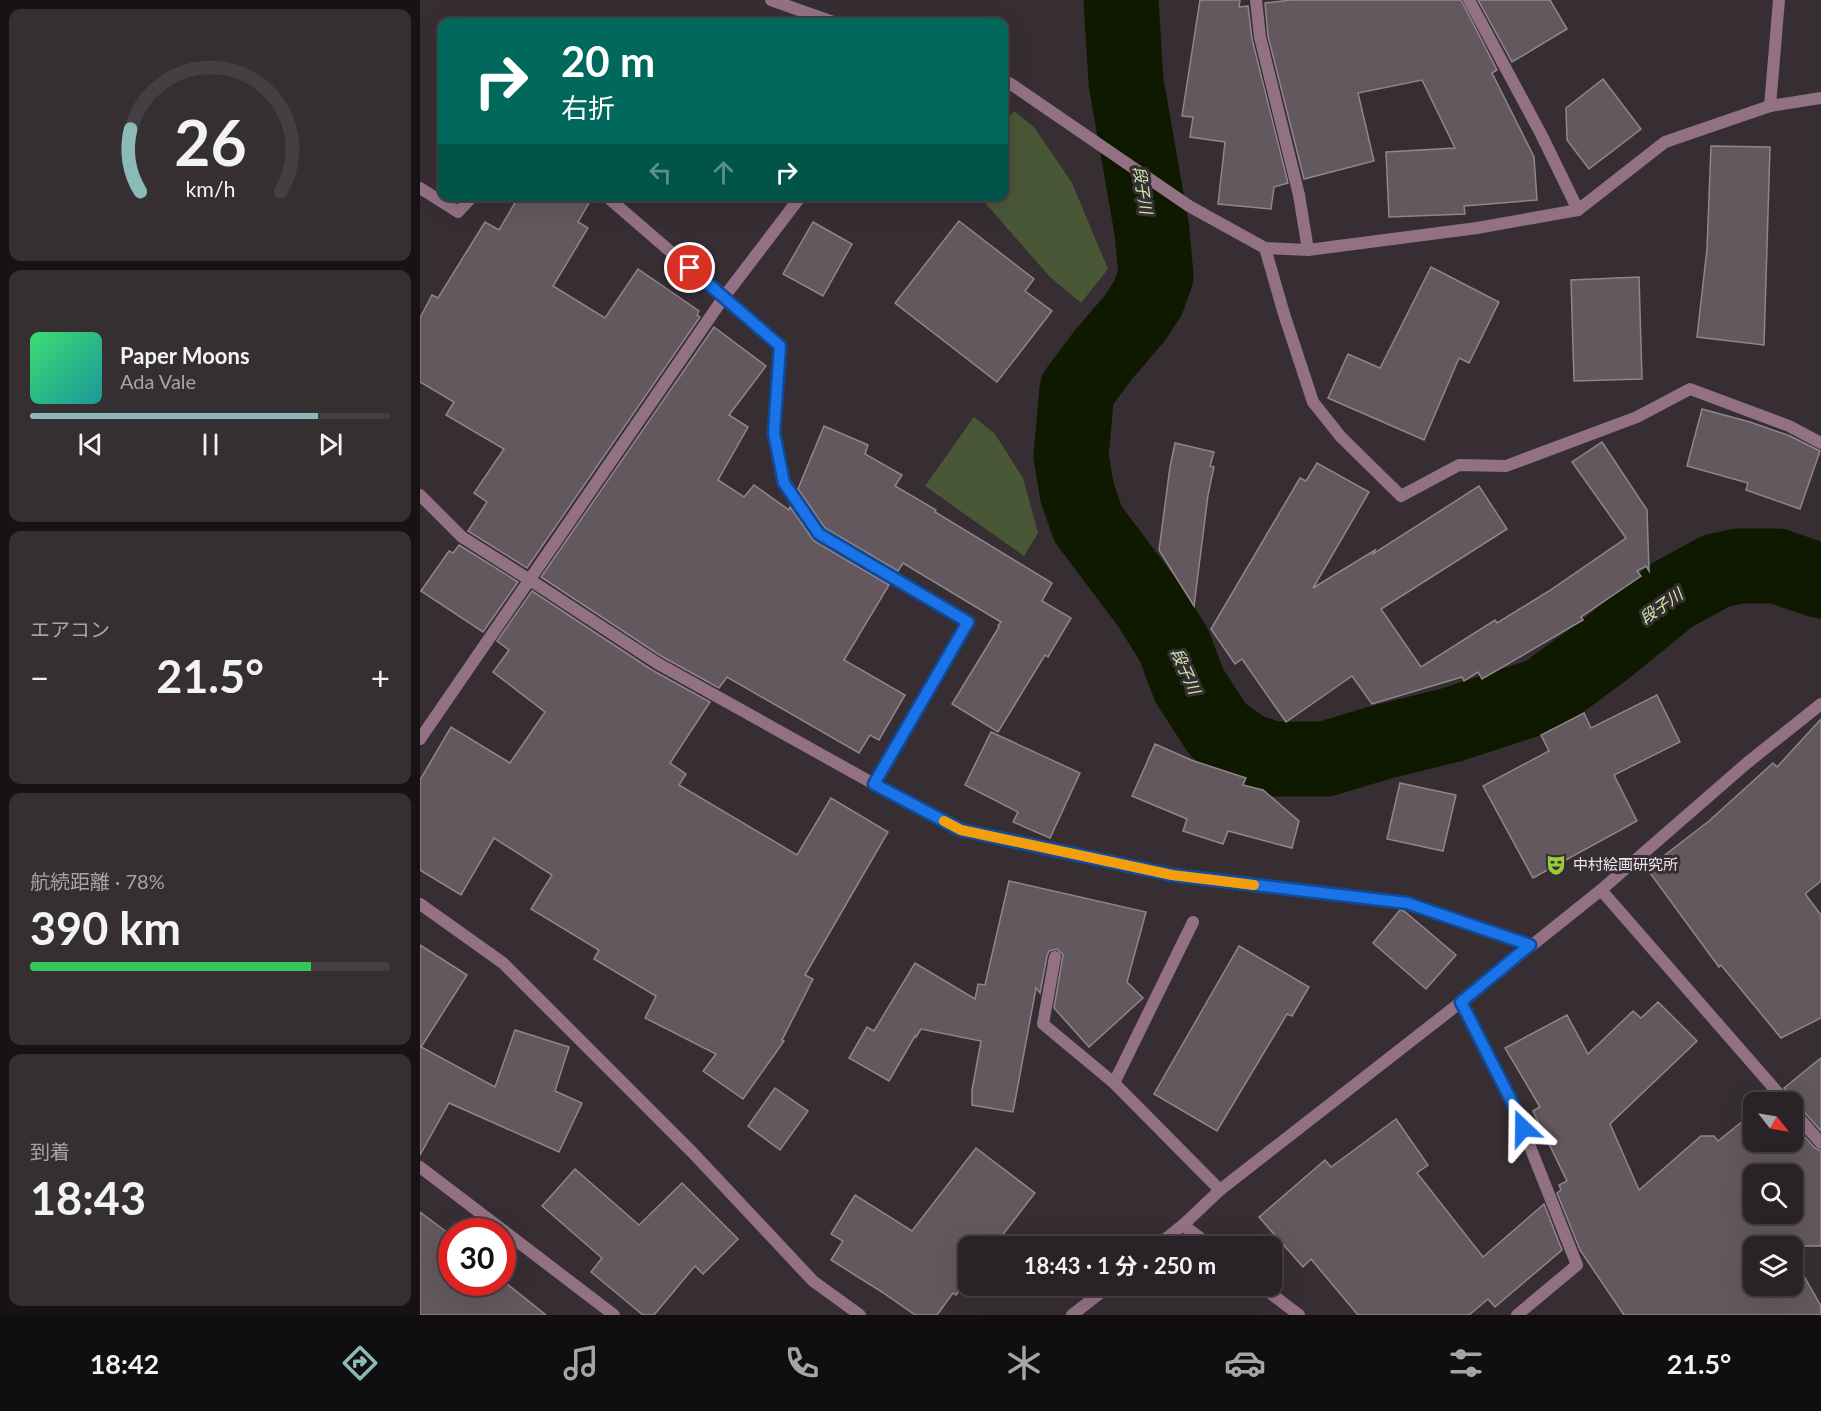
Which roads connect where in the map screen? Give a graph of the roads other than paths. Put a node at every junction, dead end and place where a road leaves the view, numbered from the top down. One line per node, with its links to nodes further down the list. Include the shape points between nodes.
1 (771, 0): 5 (street)
2 (1256, 0): 17 (street, via 1260,37 1299,195)
3 (1469, 0): 15 (street)
4 (1779, 0): 8 (street)
5 (822, 18)
6 (1008, 83): 16 (street, via 1189,206)
7 (1821, 98): 8 (street)
8 (1770, 106): 15 (street, via 1665,142)
9 (420, 188): 10 (street)
10 (438, 199)
11 (441, 201): 12 (street, via 458,212)
12 (468, 201)
13 (612, 201): 18 (street)
14 (797, 201): 18 (street)
15 (1578, 210): 17 (street, via 1477,228)
16 (1265, 248): 17 (street); 19 (street, via 1313,402 1401,496 1459,465 1506,466 1517,462 1637,417 1690,388 1789,426)
17 (1308, 250)
18 (724, 297): 21 (street); 24 (street, via 780,346 774,433 784,483 819,534 968,622)
19 (1821, 443)
20 (420, 495): 21 (street, via 462,537)
21 (530, 580): 23 (street); 24 (street, via 657,663)
22 (1821, 704): 25 (street)
23 (420, 739)
24 (874, 784): 28 (street, via 961,830 1172,875 1407,903)
25 (1601, 890): 28 (street); 32 (street)
26 (420, 904): 43 (street, via 503,963 693,1153 813,1281)
27 (1193, 922): 31 (street)
28 (1530, 945): 30 (street)
29 (1055, 957): 31 (street, via 1042,1024)
30 (1461, 1002): 36 (street); 46 (street, via 1515,1108 1577,1265)
31 (1114, 1083): 36 (street)
32 (1777, 1092)
33 (1803, 1123): 34 (street)
34 (1821, 1143)
35 (420, 1167): 42 (street)
36 (1220, 1190): 37 (street)
37 (1183, 1225): 38 (street); 39 (street)
38 (1169, 1236)
39 (1198, 1236)
40 (1096, 1296): 44 (street)
41 (1274, 1296): 45 (street)
42 (614, 1315)
43 (860, 1315)
44 (1072, 1315)
45 (1299, 1315)
46 (1517, 1315)

